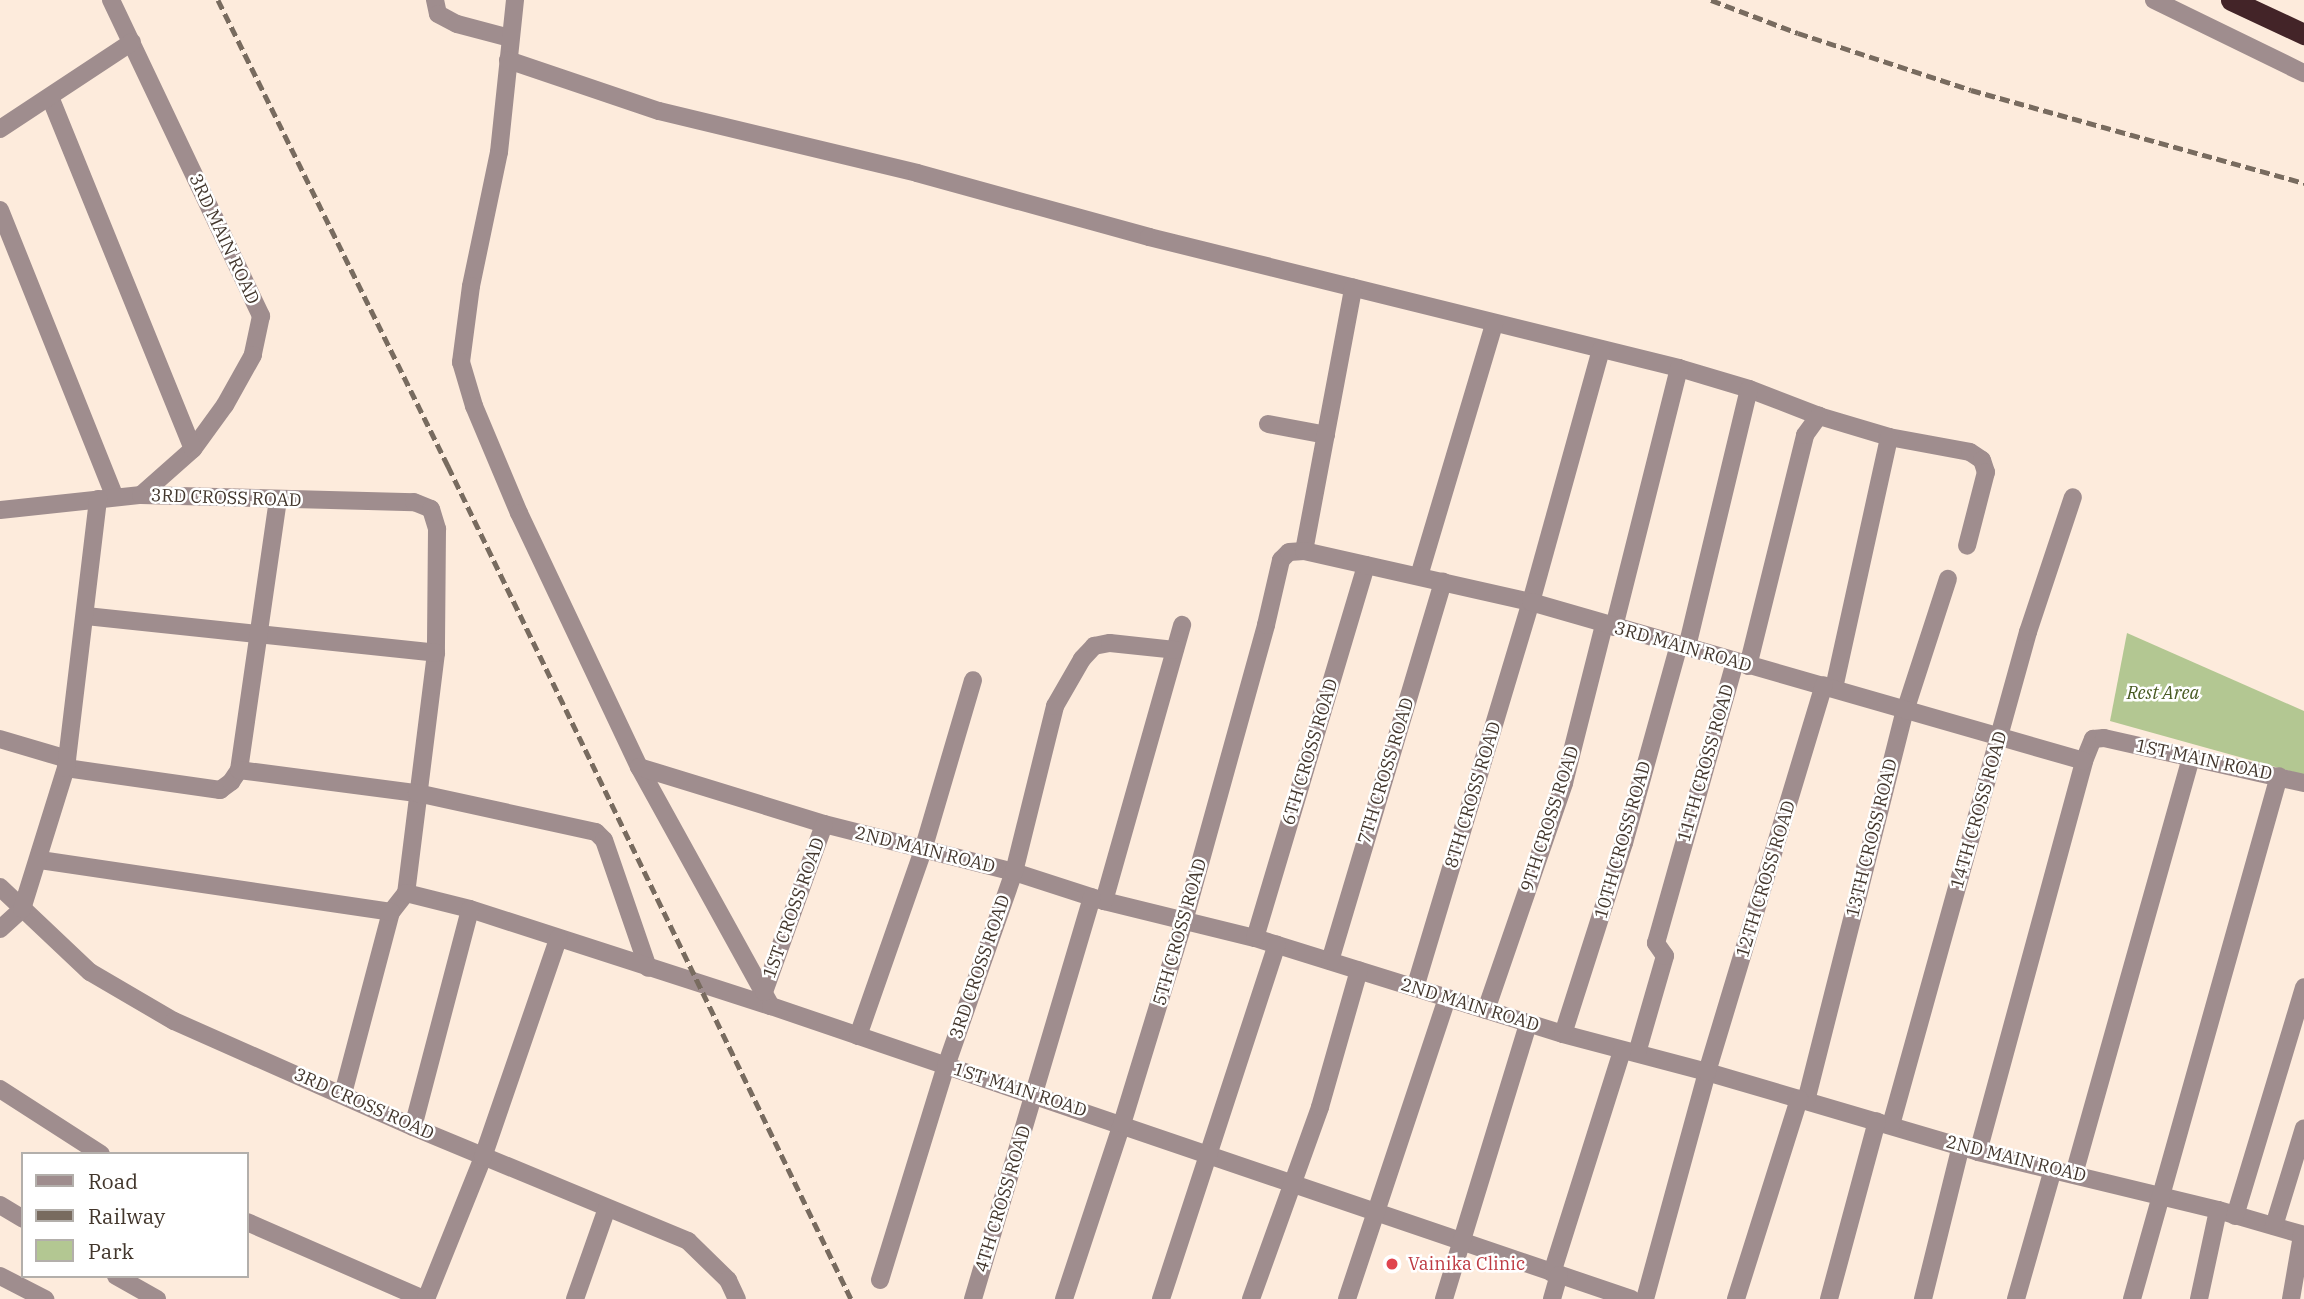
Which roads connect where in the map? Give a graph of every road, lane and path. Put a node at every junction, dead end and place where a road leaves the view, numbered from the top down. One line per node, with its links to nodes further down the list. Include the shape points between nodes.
1 (111, 0): 8 (street, 3RD MAIN ROAD)
2 (435, 0): 7 (street, via 438,14 457,24)
3 (515, 0): 7 (street)
4 (2154, 0): 10 (street)
5 (2231, 0): 6 (highway)
6 (2304, 34)
7 (510, 38): 9 (street)
8 (132, 42): 11 (street); 23 (street, 3RD MAIN ROAD, via 261,316 253,355)
9 (508, 60): 14 (street, via 659,111 918,173); 52 (street, via 499,152 471,286 461,362 474,406 519,513)
10 (2304, 73)
11 (51, 97): 12 (street); 23 (street)
12 (0, 129)
13 (0, 210): 26 (street)
14 (1353, 288): 15 (street); 21 (street)
15 (1494, 324): 16 (street); 32 (street)
16 (1601, 349): 17 (street); 35 (street, 8TH CROSS ROAD)
17 (1679, 368): 18 (street); 38 (street, 9TH CROSS ROAD, via 1642,518)
18 (1749, 389): 19 (street); 40 (street, 10TH CROSS ROAD)
19 (1819, 416): 22 (street); 43 (street, 11TH CROSS ROAD, via 1805,435)
20 (1268, 424): 21 (street)
21 (1326, 435): 30 (street)
22 (1889, 437): 29 (street, via 1970,452 1982,460 1986,471); 45 (street, 12TH CROSS ROAD)
23 (193, 449): 24 (street, 3RD MAIN ROAD)
24 (141, 495): 26 (street, 3RD CROSS ROAD); 27 (street, 3RD CROSS ROAD)
25 (2073, 496): 47 (street, 14TH CROSS ROAD)
26 (106, 498): 28 (street, 3RD CROSS ROAD); 36 (street)
27 (278, 500): 39 (street); 42 (street, 3RD CROSS ROAD, via 414,502 431,509 437,529)
28 (0, 510)
29 (1967, 546)
30 (1304, 551): 31 (street, 3RD MAIN ROAD); 67 (street, 5TH CROSS ROAD, via 1289,552 1281,560)
31 (1366, 565): 32 (street, 3RD MAIN ROAD); 69 (street, 6TH CROSS ROAD)
32 (1419, 576): 34 (street, 3RD MAIN ROAD)
33 (1948, 579): 46 (street, 13TH CROSS ROAD)
34 (1443, 581): 35 (street, 3RD MAIN ROAD); 72 (street, 7TH CROSS ROAD)
35 (1531, 602): 38 (street, 3RD MAIN ROAD); 76 (street, 8TH CROSS ROAD)
36 (86, 616): 39 (street); 51 (street)
37 (1182, 625): 41 (street, 4TH CROSS ROAD)
38 (1609, 626): 40 (street, 3RD MAIN ROAD); 79 (street, 9TH CROSS ROAD, via 1564,783)
39 (261, 634): 42 (street); 53 (street)
40 (1683, 646): 43 (street, 3RD MAIN ROAD); 81 (street, 10TH CROSS ROAD)
41 (1175, 650): 60 (street, 3RD CROSS ROAD, via 1110,643 1094,646 1082,659 1055,706); 63 (street, 4TH CROSS ROAD)
42 (436, 653): 56 (street)
43 (1742, 664): 45 (street, 3RD MAIN ROAD); 83 (street, 11TH CROSS ROAD, via 1656,943 1665,956)
44 (973, 680): 58 (street)
45 (1829, 687): 46 (street, 3RD MAIN ROAD); 85 (street, 12TH CROSS ROAD)
46 (1905, 711): 47 (street, 3RD MAIN ROAD); 89 (street, 13TH CROSS ROAD)
47 (1999, 736): 50 (street, 3RD MAIN ROAD); 90 (street, 14TH CROSS ROAD)
48 (0, 739): 51 (street)
49 (2191, 757): 50 (street, 1ST MAIN ROAD, via 2104,738 2093,739); 54 (street, 1ST MAIN ROAD); 99 (street)
50 (2084, 761): 94 (street)
51 (66, 764): 53 (street, via 220,790); 59 (street)
52 (639, 767): 57 (street, 2ND MAIN ROAD); 77 (street)
53 (239, 770): 56 (street)
54 (2279, 776): 55 (street, 1ST MAIN ROAD); 101 (street)
55 (2304, 783)
56 (417, 793): 62 (street); 73 (street, via 596,832 604,840)
57 (824, 824): 58 (street, 2ND MAIN ROAD); 77 (street, 1ST CROSS ROAD)
58 (923, 850): 60 (street, 2ND MAIN ROAD); 82 (street)
59 (40, 860): 64 (street); 66 (street)
60 (1014, 872): 63 (street, 2ND MAIN ROAD); 84 (street, 3RD CROSS ROAD)
61 (0, 887): 64 (street, 3RD CROSS ROAD)
62 (406, 892): 65 (street, 1ST MAIN ROAD); 66 (street)
63 (1098, 899): 67 (street, 2ND MAIN ROAD); 88 (street, 4TH CROSS ROAD)
64 (22, 909): 68 (street); 87 (street, 3RD CROSS ROAD, via 90,972 174,1021)
65 (470, 909): 70 (street, 1ST MAIN ROAD); 92 (street)
66 (391, 912): 87 (street)
67 (1184, 920): 69 (street, 2ND MAIN ROAD); 91 (street, 5TH CROSS ROAD)
68 (0, 929)
69 (1255, 938): 71 (street, 2ND MAIN ROAD)
70 (558, 939): 73 (street, 1ST MAIN ROAD); 97 (street)
71 (1277, 944): 72 (street, 2ND MAIN ROAD); 96 (street)
72 (1330, 961): 74 (street, 2ND MAIN ROAD)
73 (648, 968): 77 (street, 1ST MAIN ROAD)
74 (1359, 970): 76 (street, 2ND MAIN ROAD); 100 (street, via 1320,1107)
75 (2304, 987): 106 (street)
76 (1415, 988): 78 (street, 2ND MAIN ROAD)
77 (768, 999): 82 (street, 1ST MAIN ROAD)
78 (1447, 999): 79 (street, 2ND MAIN ROAD); 105 (street)
79 (1486, 1010): 80 (street, 2ND MAIN ROAD)
80 (1528, 1024): 81 (street, 2ND MAIN ROAD); 111 (street)
81 (1563, 1034): 83 (street, 2ND MAIN ROAD)
82 (858, 1036): 84 (street, 1ST MAIN ROAD)
83 (1629, 1052): 85 (street, 2ND MAIN ROAD); 112 (street)
84 (946, 1066): 88 (street, 1ST MAIN ROAD); 116 (street, 3RD CROSS ROAD)
85 (1707, 1072): 89 (street, 2ND MAIN ROAD); 131 (street, 12TH CROSS ROAD)
86 (0, 1089): 95 (street)
87 (343, 1094): 92 (street, 3RD CROSS ROAD)
88 (1034, 1096): 91 (street, 1ST MAIN ROAD); 123 (street, 4TH CROSS ROAD)
89 (1802, 1100): 90 (street, 2ND MAIN ROAD); 132 (street, 13TH CROSS ROAD)
90 (1884, 1123): 94 (street, 2ND MAIN ROAD); 133 (street, 14TH CROSS ROAD)
91 (1122, 1124): 96 (street, 1ST MAIN ROAD); 124 (street, 5TH CROSS ROAD)
92 (413, 1127): 97 (street, 3RD CROSS ROAD)
93 (2304, 1128): 109 (street)
94 (1969, 1149): 98 (street, 2ND MAIN ROAD); 134 (street)
95 (98, 1152)
96 (1210, 1155): 100 (street, 1ST MAIN ROAD); 125 (street)
97 (484, 1157): 103 (street, 3RD CROSS ROAD); 119 (street)
98 (2053, 1170): 99 (street, 2ND MAIN ROAD); 135 (street)
99 (2074, 1174): 101 (street, 2ND MAIN ROAD)
100 (1291, 1182): 105 (street, 1ST MAIN ROAD); 126 (street)
101 (2161, 1197): 104 (street, 2ND MAIN ROAD); 136 (street)
102 (0, 1205): 107 (street)
103 (607, 1208): 115 (street, 3RD CROSS ROAD, via 688,1241); 120 (street)
104 (2218, 1210): 106 (street, 2ND MAIN ROAD); 137 (street)
105 (1378, 1212): 111 (street, 1ST MAIN ROAD); 127 (street)
106 (2235, 1216): 109 (street, 2ND MAIN ROAD)
107 (21, 1218)
108 (248, 1222): 119 (street)
109 (2274, 1226): 110 (street, 2ND MAIN ROAD)
110 (2303, 1235): 138 (street)
111 (1461, 1241): 112 (street, 1ST MAIN ROAD); 128 (street)
112 (1556, 1274): 129 (street); 130 (street, 1ST MAIN ROAD)
113 (0, 1276): 117 (street)
114 (120, 1278): 118 (street)
115 (728, 1280): 121 (street); 122 (street, 3RD CROSS ROAD)
116 (880, 1280)
117 (45, 1299)
118 (157, 1299)
119 (424, 1299)
120 (575, 1299)
121 (721, 1299)
122 (737, 1299)
123 (973, 1299)
124 (1064, 1299)
125 (1161, 1299)
126 (1251, 1299)
127 (1347, 1299)
128 (1444, 1299)
129 (1552, 1299)
130 (1631, 1299)
131 (1646, 1299)
132 (1736, 1299)
133 (1829, 1299)
134 (1923, 1299)
135 (2016, 1299)
136 (2132, 1299)
137 (2199, 1299)
138 (2291, 1299)

